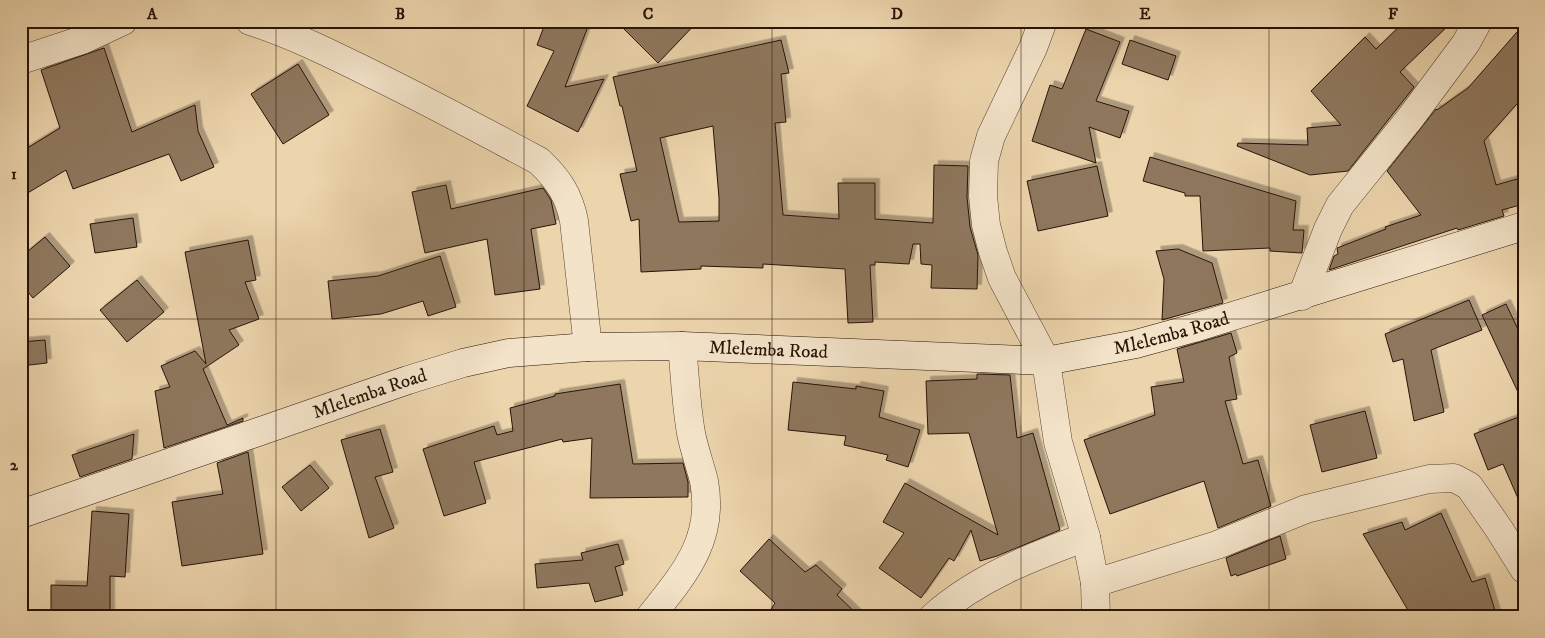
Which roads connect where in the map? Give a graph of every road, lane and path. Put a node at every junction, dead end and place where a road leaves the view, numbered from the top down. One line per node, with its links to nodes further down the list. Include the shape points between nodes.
1 (123, 21): 5 (street, via 82,40)
2 (1043, 21): 10 (street, via 991,136 984,160 983,196 986,225 999,270)
3 (1478, 21): 7 (street, via 1466,43 1411,117 1340,205)
4 (265, 23): 9 (street, via 411,93 539,161 553,174 570,203 574,221)
5 (21, 60)
6 (1524, 226): 7 (street, Mlelemba Road)
7 (1302, 296): 10 (street, Mlelemba Road, via 1136,344)
8 (682, 346): 9 (street, Mlelemba Road); 10 (street, Mlelemba Road); 15 (street, via 691,434 706,501 704,527 685,573)
9 (588, 347): 11 (street, Mlelemba Road, via 509,353 463,363)
10 (1046, 361): 12 (street, via 1058,442)
11 (24, 511)
12 (1086, 537): 14 (street); 16 (street, via 1024,560 980,582)
13 (1524, 569): 14 (street, via 1468,486 1454,478 1429,479 1306,508 1216,545)
14 (1095, 583): 17 (street)
15 (650, 617)
16 (933, 617)
17 (1096, 617)

